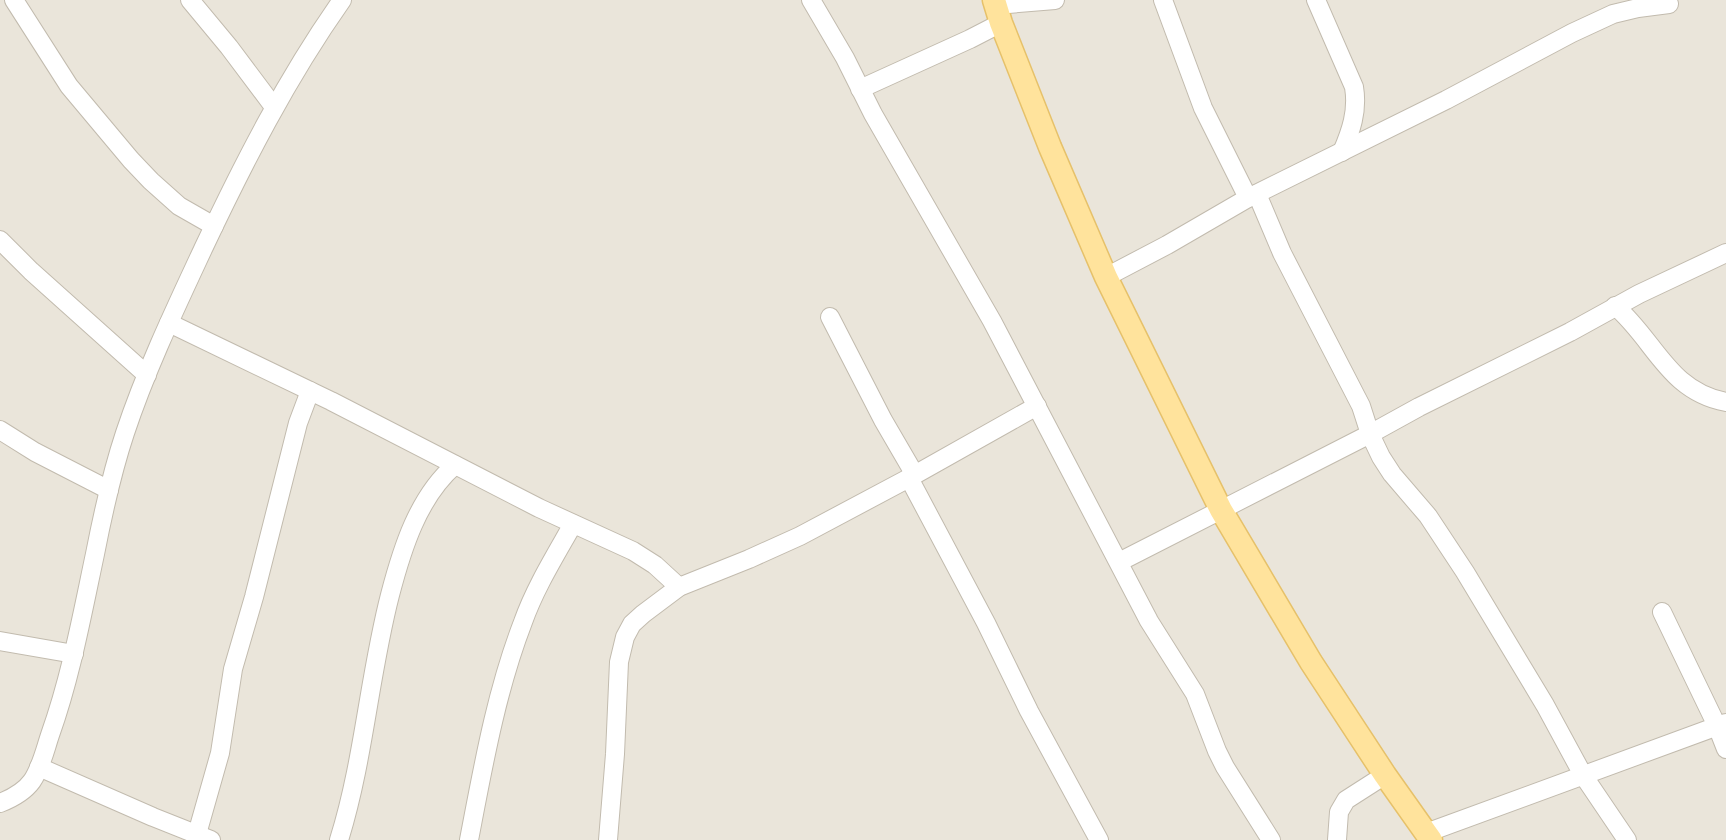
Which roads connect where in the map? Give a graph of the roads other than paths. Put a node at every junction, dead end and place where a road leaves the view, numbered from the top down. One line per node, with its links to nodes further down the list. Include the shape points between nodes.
1 (14, 0): 14 (street, via 69,86 131,160 179,206)
2 (190, 0): 11 (street)
3 (342, 0): 11 (street)
4 (811, 0): 10 (street)
5 (1055, 0): 9 (street)
6 (1163, 0): 13 (street, via 1203,108)
7 (1316, 0): 12 (street, via 1354,87 1356,99 1352,127)
8 (1670, 4): 12 (street, via 1613,14)
9 (997, 9): 10 (street, via 970,39); 17 (main road, via 1050,147)
10 (860, 89): 24 (street)
11 (274, 107): 14 (street)
12 (1342, 152): 13 (street)
13 (1252, 196): 17 (street); 26 (street, via 1361,406)
14 (214, 226): 20 (street)
15 (0, 240): 21 (street, via 30,271)
16 (1726, 253): 18 (street)
17 (1106, 277): 30 (main road)
18 (1615, 306): 23 (street, via 1636,326 1658,358 1681,380 1706,396); 26 (street)
19 (830, 317): 28 (street)
20 (169, 323): 21 (street); 22 (street)
21 (147, 375): 29 (street, via 125,433)
22 (310, 390): 27 (street); 43 (street, via 298,423 235,659)
23 (1726, 402)
24 (1037, 406): 28 (street); 32 (street)
25 (0, 430): 29 (street)
26 (1370, 434): 30 (street); 41 (street, via 1381,457 1428,516 1490,610)
27 (455, 465): 31 (street); 45 (street, via 440,479 423,505 404,546 384,620 354,780)
28 (912, 477): 33 (street, via 800,536); 48 (street, via 1029,711)
29 (109, 490): 36 (street)
30 (1221, 510): 32 (street); 40 (main road, via 1311,662)
31 (573, 524): 33 (street, via 644,557); 46 (street, via 533,599 515,644 493,726)
32 (1119, 562): 49 (street, via 1149,621 1195,694 1225,767)
33 (680, 587): 47 (street, via 632,624 621,650)
34 (1662, 612): 37 (street)
35 (0, 641): 36 (street)
36 (74, 654): 39 (street)
37 (1722, 725): 38 (street); 41 (street)
38 (1726, 749)
39 (39, 767): 42 (street, via 23,792); 43 (street)
40 (1385, 775): 44 (main road); 50 (street, via 1346,800 1339,812)
41 (1583, 775): 44 (street); 51 (street)
42 (0, 803)
43 (204, 837)
44 (1429, 837)
45 (339, 840)
46 (469, 840)
47 (608, 840)
48 (1099, 840)
49 (1271, 840)
50 (1337, 840)
51 (1627, 840)

